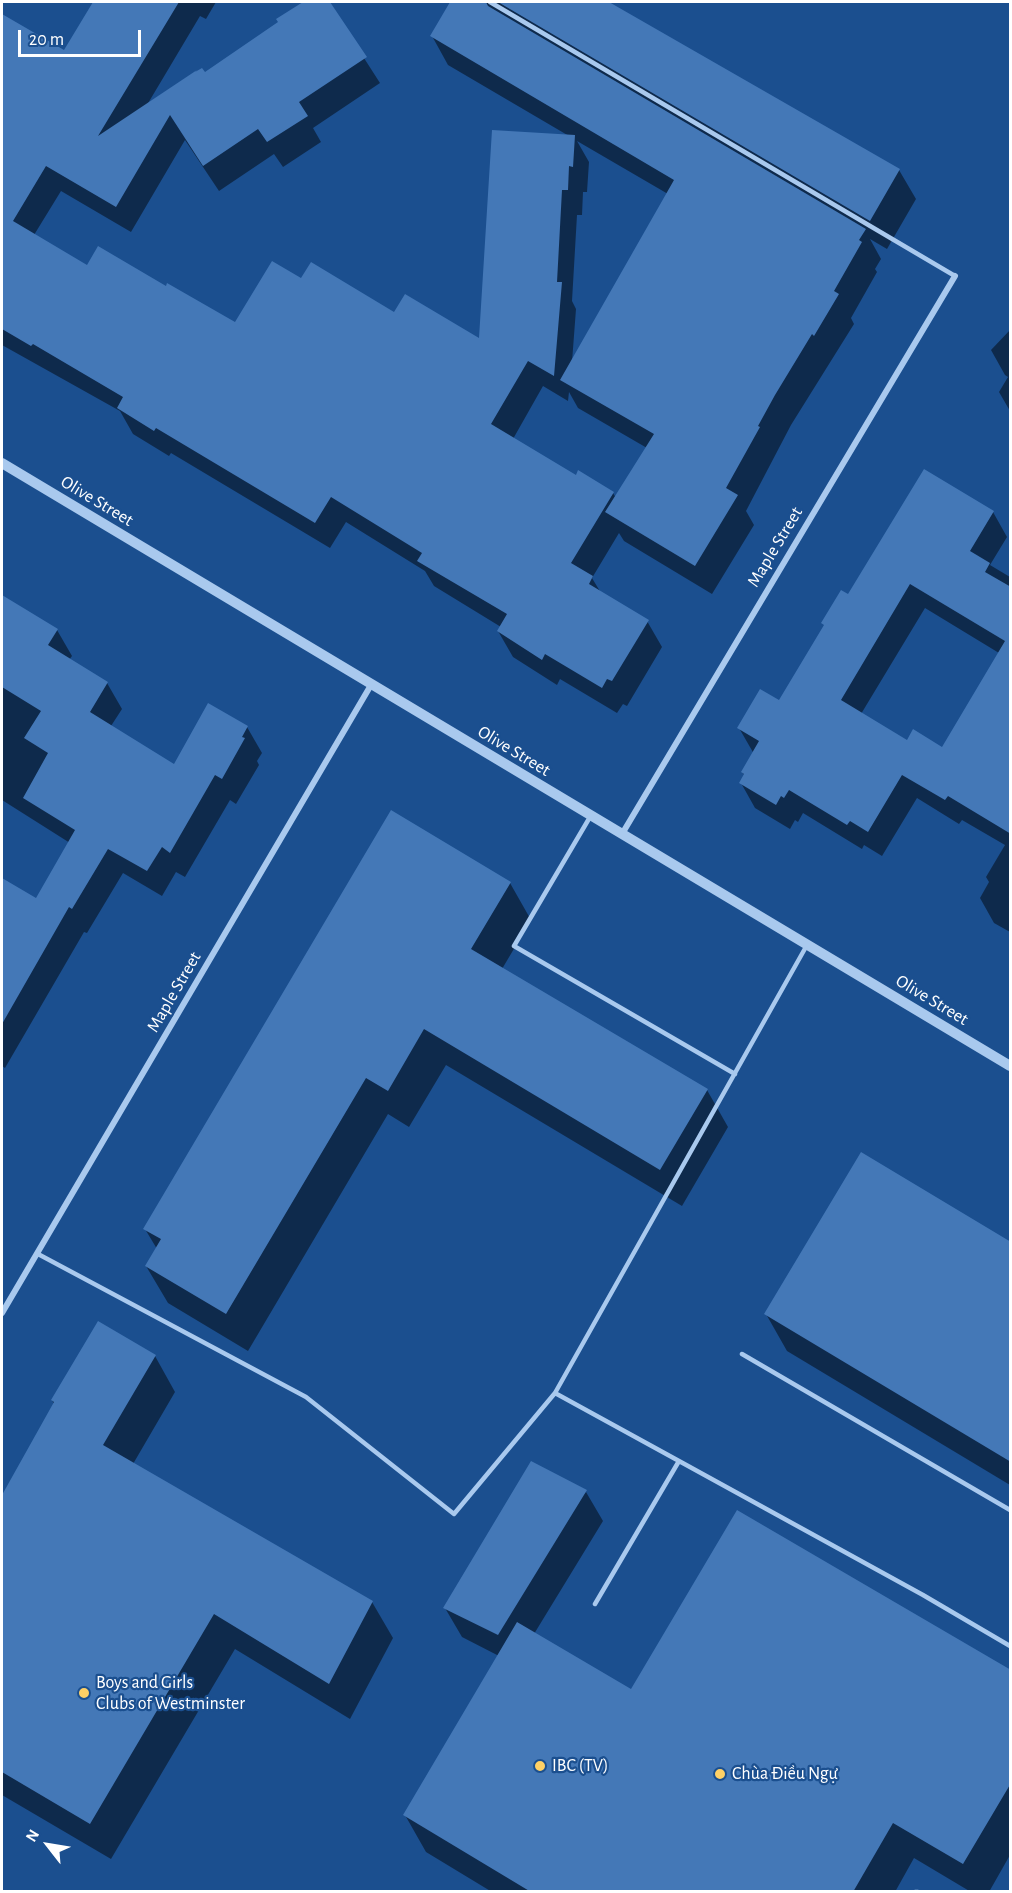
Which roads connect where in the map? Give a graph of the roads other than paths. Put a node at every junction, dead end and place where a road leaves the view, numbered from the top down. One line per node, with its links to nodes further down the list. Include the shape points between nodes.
1 (490, 2): 2 (lane)
2 (955, 276): 6 (street, Maple Street)
3 (2, 463): 4 (street, Olive Street)
4 (371, 685): 5 (street, Olive Street); 10 (street, Maple Street)
5 (591, 816): 6 (street, Olive Street); 9 (lane, via 514,946)
6 (622, 834): 7 (street, Olive Street)
7 (807, 945): 8 (street, Olive Street); 9 (lane)
8 (1011, 1066)
9 (735, 1074): 13 (lane)
10 (38, 1254): 11 (street, Maple Street); 13 (lane, via 306,1397 454,1514)
11 (2, 1313)
12 (742, 1354): 15 (lane)
13 (555, 1393): 14 (lane)
14 (679, 1461): 16 (lane); 17 (lane)
15 (1011, 1510)
16 (595, 1604)
17 (1011, 1646)

